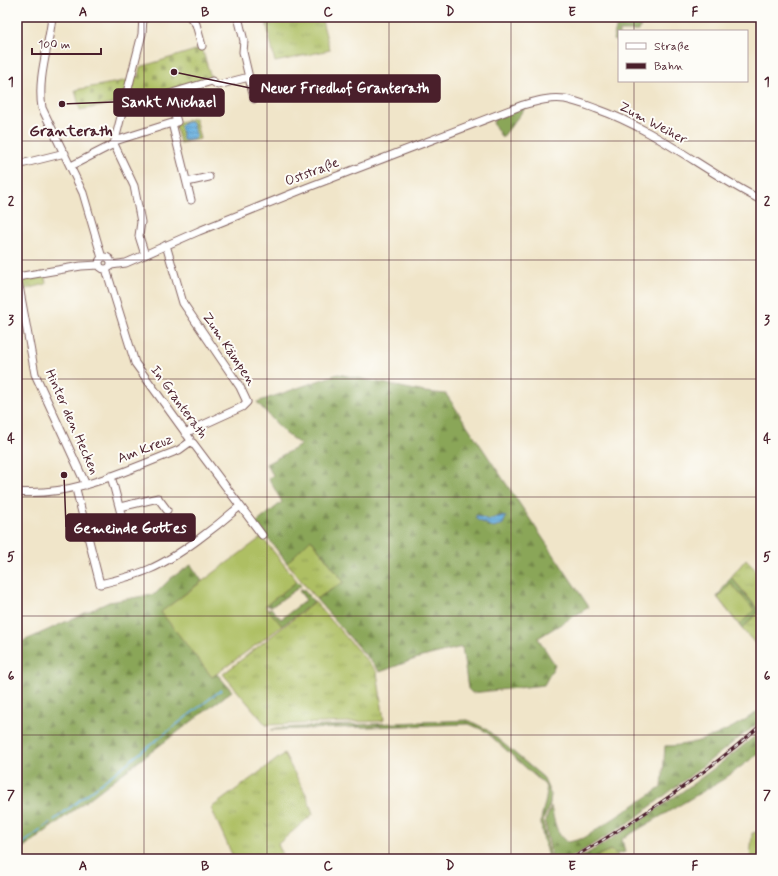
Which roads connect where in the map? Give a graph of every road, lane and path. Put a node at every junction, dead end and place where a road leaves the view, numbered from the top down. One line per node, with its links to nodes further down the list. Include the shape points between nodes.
1 (52, 17): 11 (street, via 40,93 42,108)
2 (143, 17): 10 (street, via 142,34)
3 (190, 17): 5 (street, via 196,24)
4 (238, 17): 6 (street)
5 (202, 46)
6 (248, 77): 7 (street); 9 (street, via 218,84 212,81 169,94)
7 (254, 99)
8 (523, 105): 17 (street, Zum Weiher, via 548,99 564,99 602,111 634,124); 18 (street, Oststraße)
9 (177, 122)
10 (115, 142): 13 (street); 15 (street, via 172,123); 19 (street, via 134,186 141,222 139,236)
11 (65, 154): 12 (street); 13 (street)
12 (17, 165)
13 (71, 166): 20 (street, via 83,193)
14 (209, 177): 15 (street)
15 (187, 182): 16 (street)
16 (191, 200)
17 (761, 200)
18 (166, 245): 19 (street, Oststraße); 23 (street, Zum Kämpen, via 183,303 240,387 247,402 242,407)
19 (145, 255): 21 (street, Oststraße)
20 (101, 262): 21 (street, via 103,269); 21 (street, via 108,258); 22 (street)
21 (109, 267): 23 (street, In Granterath, via 135,363)
22 (17, 276): 26 (street, Hinter den Hecken, via 35,374)
23 (186, 434): 24 (street, In Granterath)
24 (190, 442): 25 (street, Am Kreuz, via 179,450); 29 (street, In Granterath)
25 (111, 476): 26 (street, Am Kreuz); 30 (street)
26 (86, 485): 27 (street, Am Kreuz)
27 (76, 489): 28 (street, Am Kreuz); 29 (street, via 100,584 134,575 161,564)
28 (17, 492)
29 (240, 506): 33 (street, In Granterath)
30 (120, 507): 31 (street, via 158,498); 32 (street)
31 (167, 510)
32 (124, 525)
33 (262, 535)

